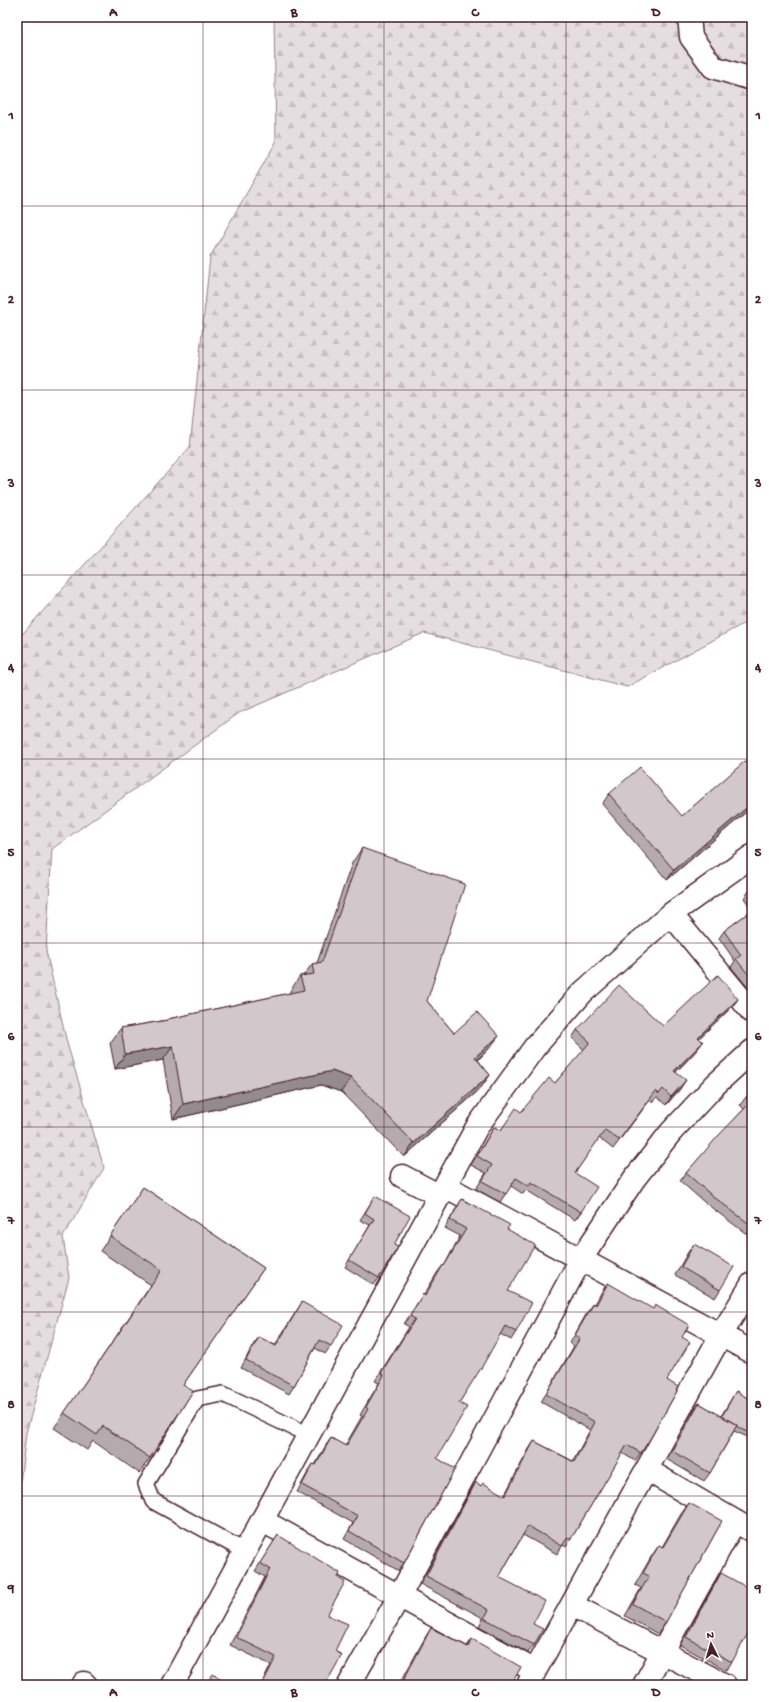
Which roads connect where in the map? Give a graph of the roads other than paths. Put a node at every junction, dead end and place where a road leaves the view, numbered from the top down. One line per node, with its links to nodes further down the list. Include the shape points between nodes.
1 (689, 17): 2 (street, via 691,37 713,67)
2 (752, 79)
3 (752, 856): 4 (street)
4 (671, 914): 5 (street); 8 (street, via 582,993 534,1048 477,1127)
5 (752, 1012)
6 (752, 1051): 9 (street, via 715,1085 671,1132 634,1178)
7 (402, 1176): 8 (street)
8 (442, 1191): 9 (street); 13 (street)
9 (581, 1259): 11 (street); 18 (street)
10 (752, 1284): 11 (street)
11 (721, 1335): 12 (street); 14 (street)
12 (752, 1352)
13 (309, 1435): 15 (street); 17 (lane, via 223,1394 197,1399 146,1484 153,1501)
14 (646, 1470): 16 (street); 19 (street)
15 (263, 1521): 17 (street); 18 (street)
16 (744, 1526): 20 (street)
17 (246, 1552): 22 (street)
18 (400, 1595): 21 (street); 23 (street)
19 (572, 1605): 20 (street); 21 (street)
20 (662, 1652): 24 (street); 25 (street)
21 (532, 1678)
22 (172, 1685)
23 (349, 1685)
24 (644, 1685)
25 (725, 1685)

